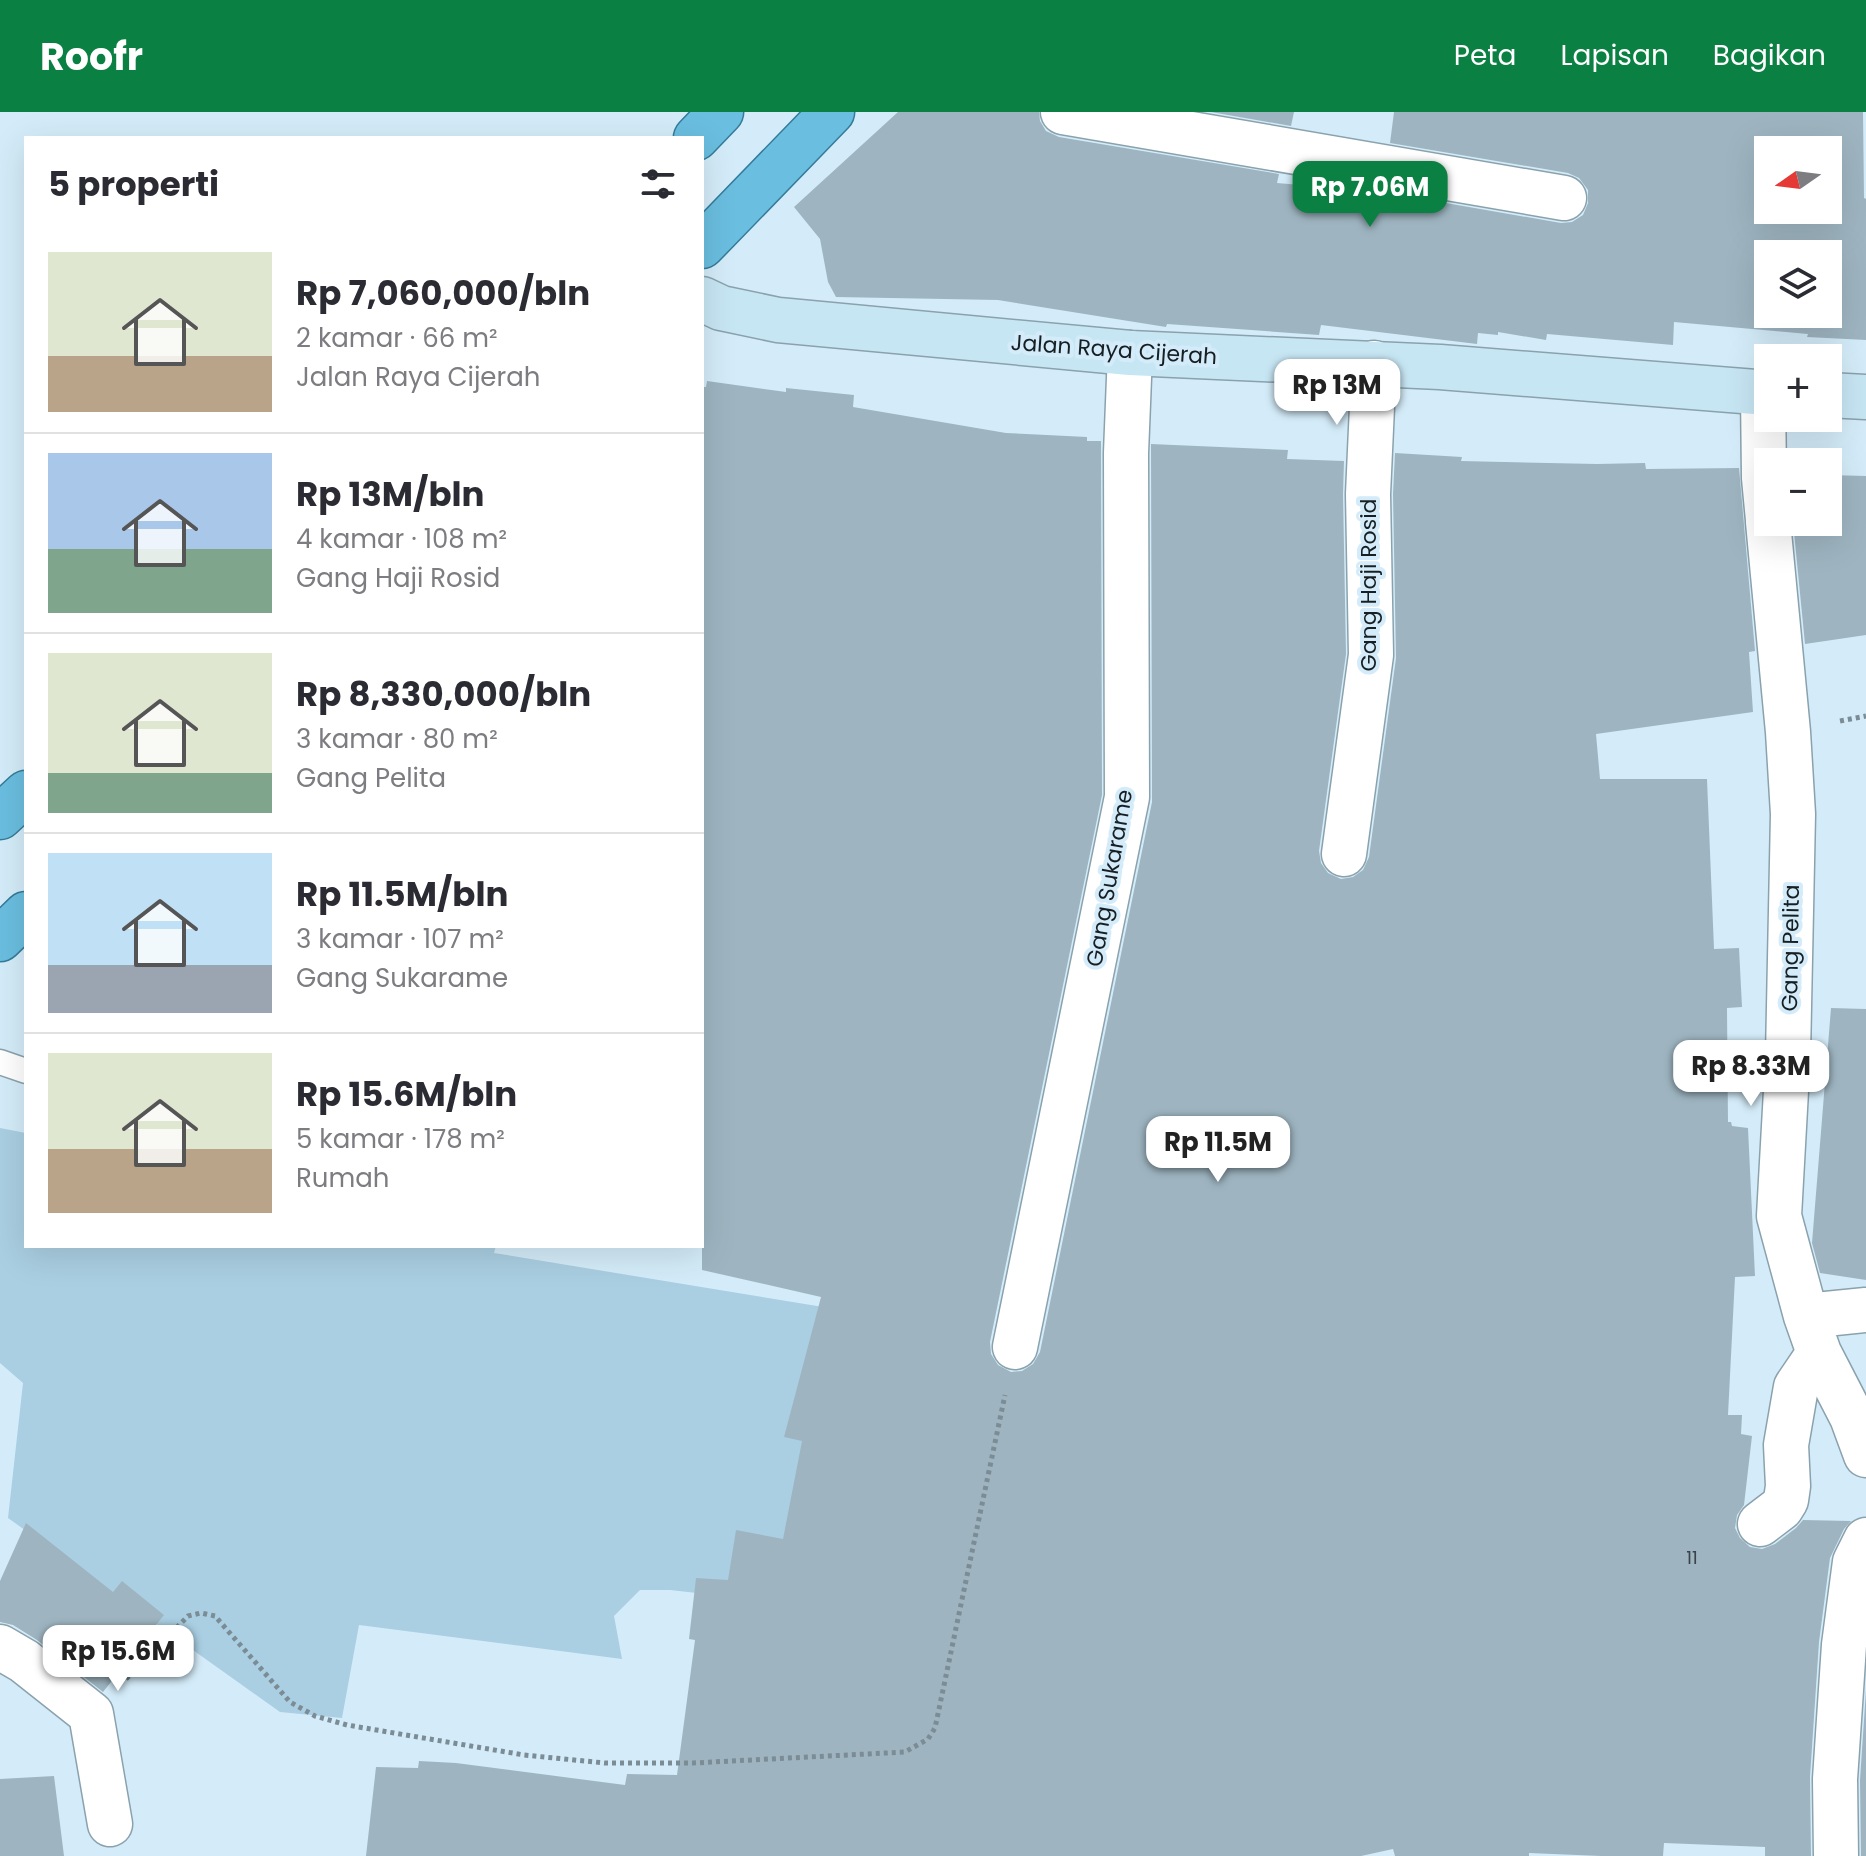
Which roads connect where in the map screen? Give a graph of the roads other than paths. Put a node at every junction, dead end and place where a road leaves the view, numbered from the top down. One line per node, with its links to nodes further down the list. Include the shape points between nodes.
1 (721, 112): 4 (highway)
2 (832, 112): 6 (highway)
3 (1063, 112): 5 (street)
4 (698, 136)
5 (1564, 198)
6 (704, 244)
7 (704, 300): 8 (main road, Jalan Raya Cijerah, via 778,320)
8 (1130, 353): 9 (main road, Jalan Raya Cijerah); 23 (street, Gang Sukarame, via 1127,797)
9 (1374, 363): 10 (main road, Jalan Raya Cijerah); 16 (street, Gang Haji Rosid, via 1368,494 1371,655)
10 (1754, 392)
11 (1842, 396): 12 (main road)
12 (1866, 397)
13 (1769, 536): 22 (street, Gang Pelita, via 1793,814 1779,1216)
14 (24, 795): 15 (highway)
15 (0, 817)
16 (1344, 854)
17 (24, 916): 18 (highway)
18 (0, 939)
19 (0, 1062): 20 (lane)
20 (24, 1070)
21 (1866, 1310): 22 (street)
22 (1812, 1334): 24 (street, Gang Pelita); 25 (street, via 1786,1445 1786,1500)
23 (1015, 1347)
24 (1866, 1455)
25 (1760, 1524)
26 (1866, 1540): 29 (street, via 1855,1562 1844,1645)
27 (0, 1647): 28 (street, via 91,1714)
28 (110, 1824)
29 (1836, 1856)

